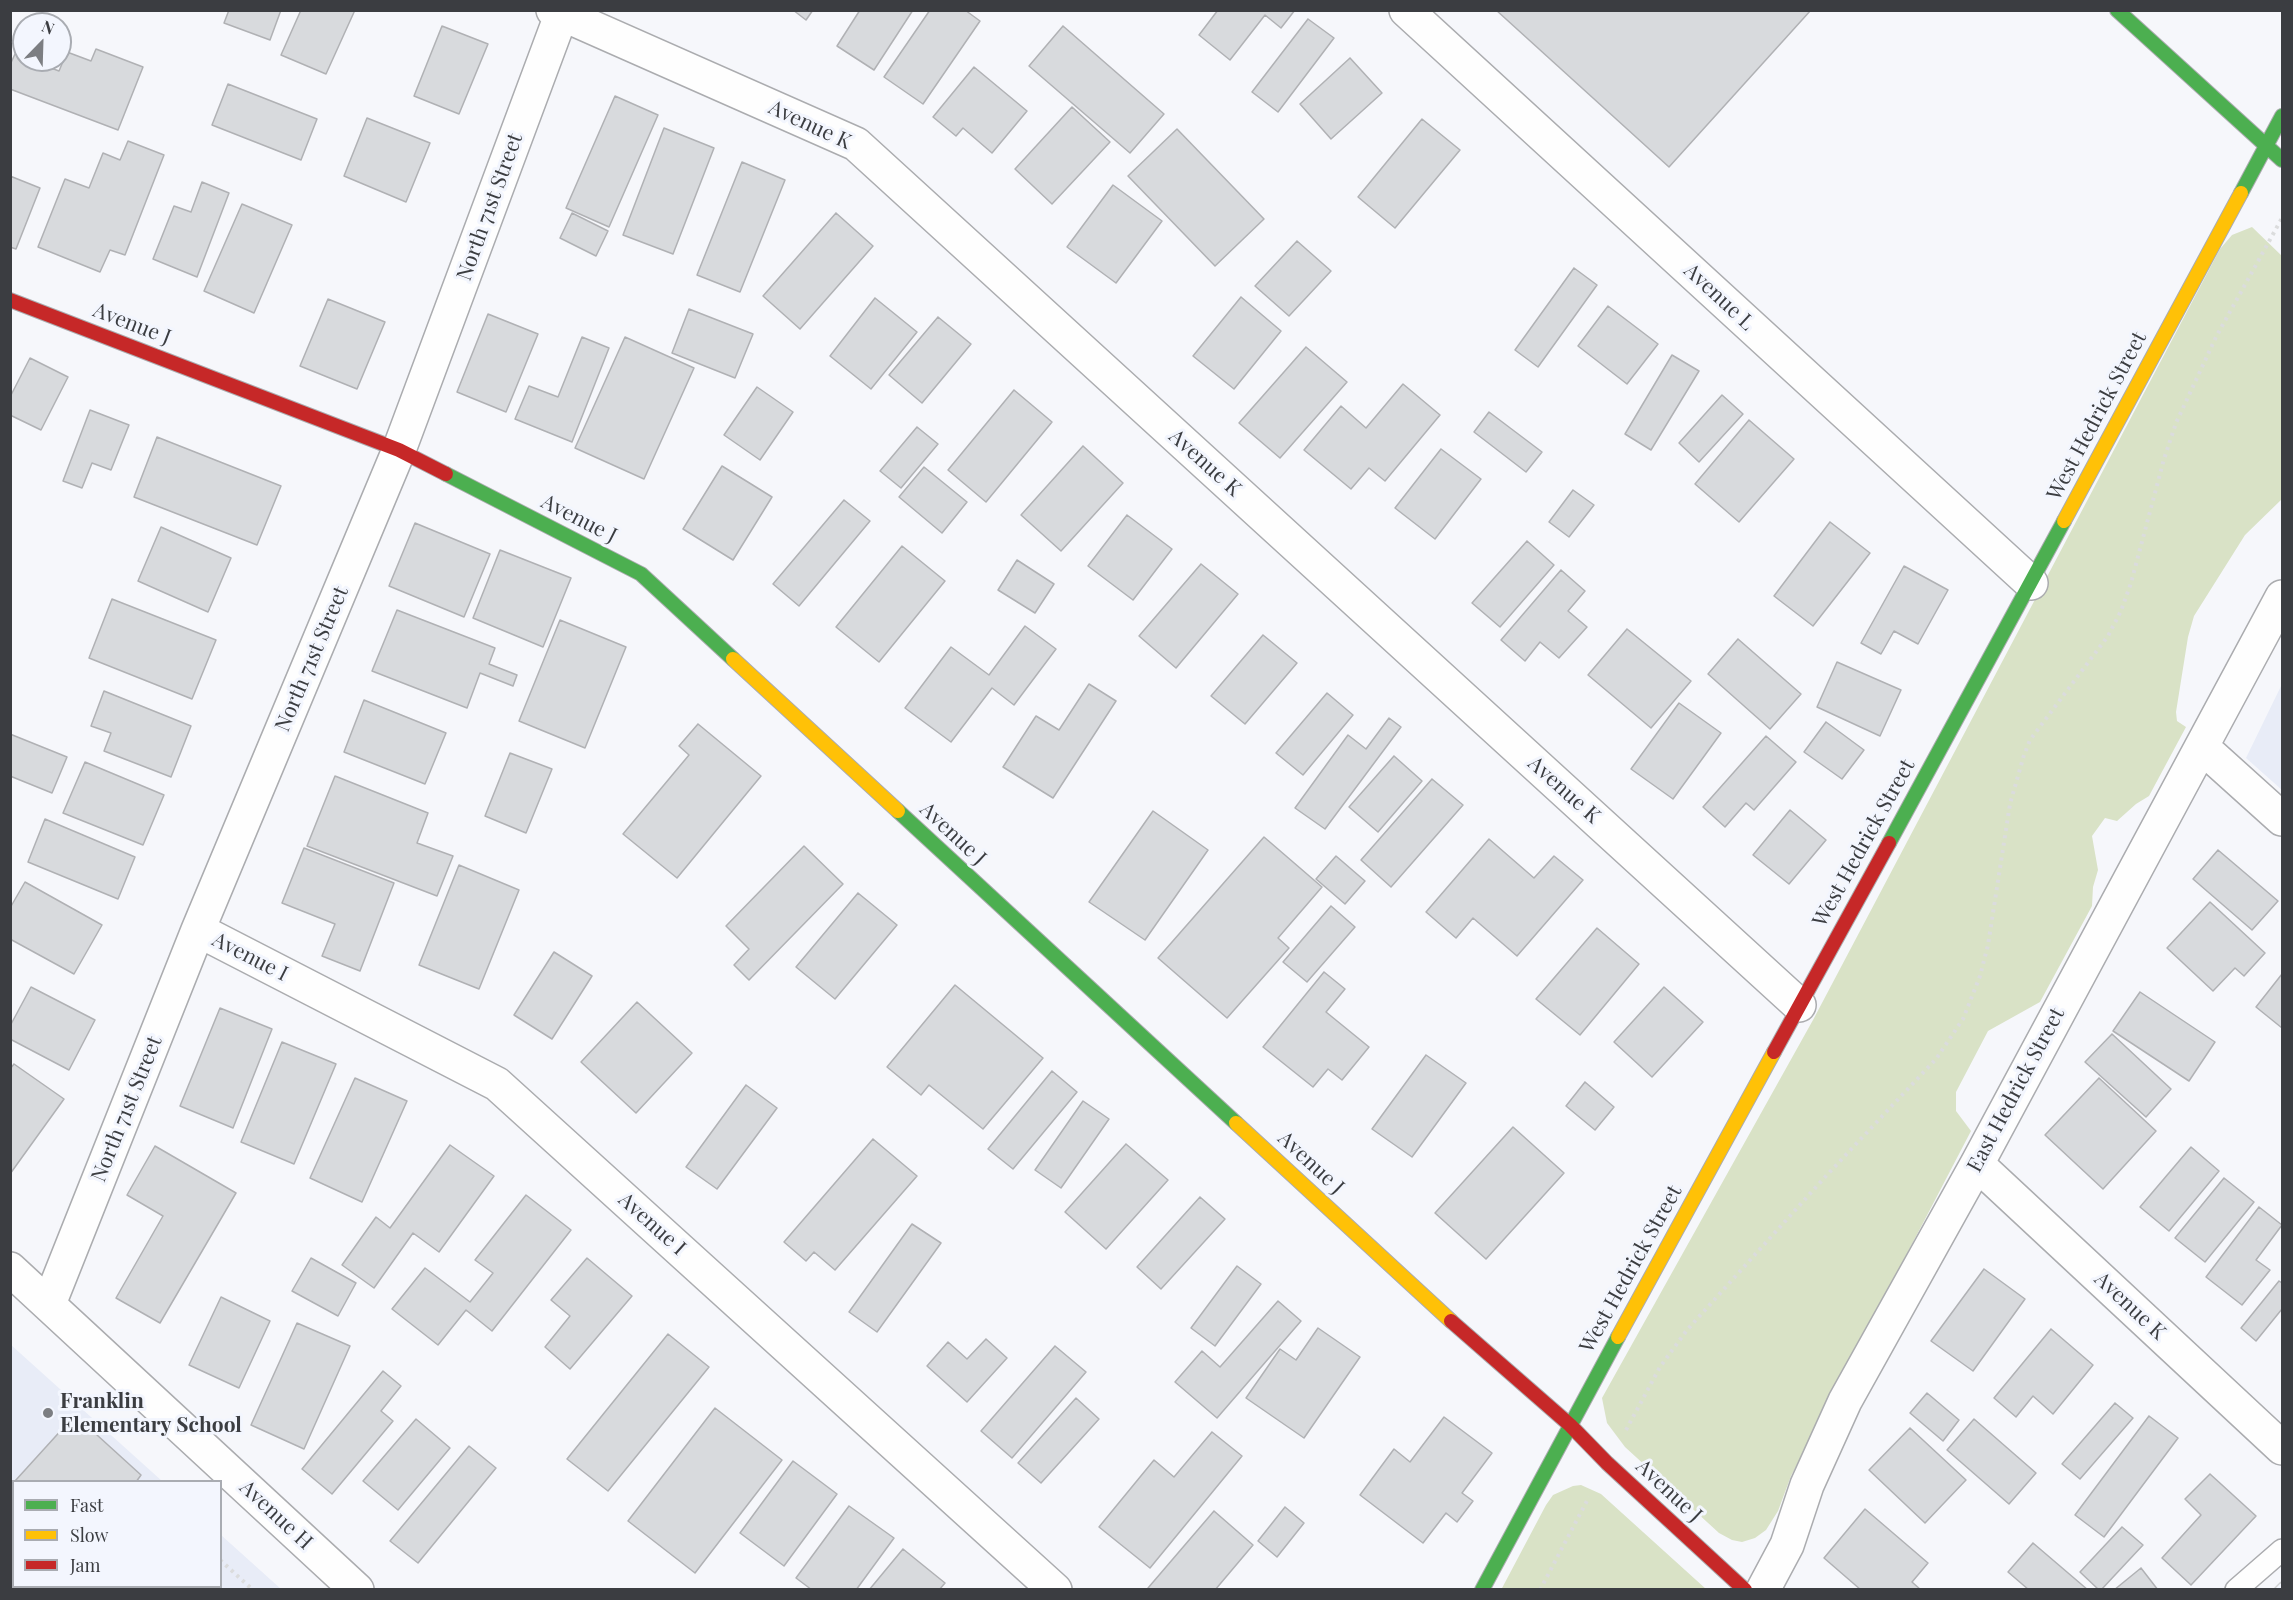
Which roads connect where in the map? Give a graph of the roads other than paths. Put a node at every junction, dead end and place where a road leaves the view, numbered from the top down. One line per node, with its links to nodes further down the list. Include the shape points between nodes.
1 (1406, 10): 9 (street, Avenue L)
2 (2117, 10): 5 (street)
3 (559, 12): 8 (street, North 71st Street); 14 (street, Avenue K, via 856,144)
4 (2283, 116): 5 (street, West Hedrick Street)
5 (2267, 147): 6 (street); 9 (street, West Hedrick Street)
6 (2283, 160)
7 (10, 300): 8 (street, Avenue J)
8 (399, 450): 13 (street, North 71st Street); 18 (street, Avenue J, via 641,574 1486,1353)
9 (2031, 583): 14 (street, West Hedrick Street)
10 (2283, 597): 11 (street, East Hedrick Street)
11 (2202, 747): 12 (street); 15 (street, East Hedrick Street)
12 (2283, 819)
13 (198, 930): 17 (street, North 71st Street); 22 (street, Avenue I, via 497,1084)
14 (1799, 1005): 18 (street, West Hedrick Street)
15 (1977, 1164): 19 (street, Avenue K); 25 (street, East Hedrick Street, via 1845,1401 1807,1485 1787,1545)
16 (10, 1269): 17 (street, Avenue H)
17 (49, 1304): 21 (street, Avenue H)
18 (1570, 1425): 23 (street, West Hedrick Street); 24 (street, Avenue J)
19 (2283, 1448)
20 (2283, 1550): 26 (lane)
21 (357, 1590)
22 (1055, 1590)
23 (1482, 1590)
24 (1745, 1590)
25 (1763, 1590)
26 (2236, 1590)

